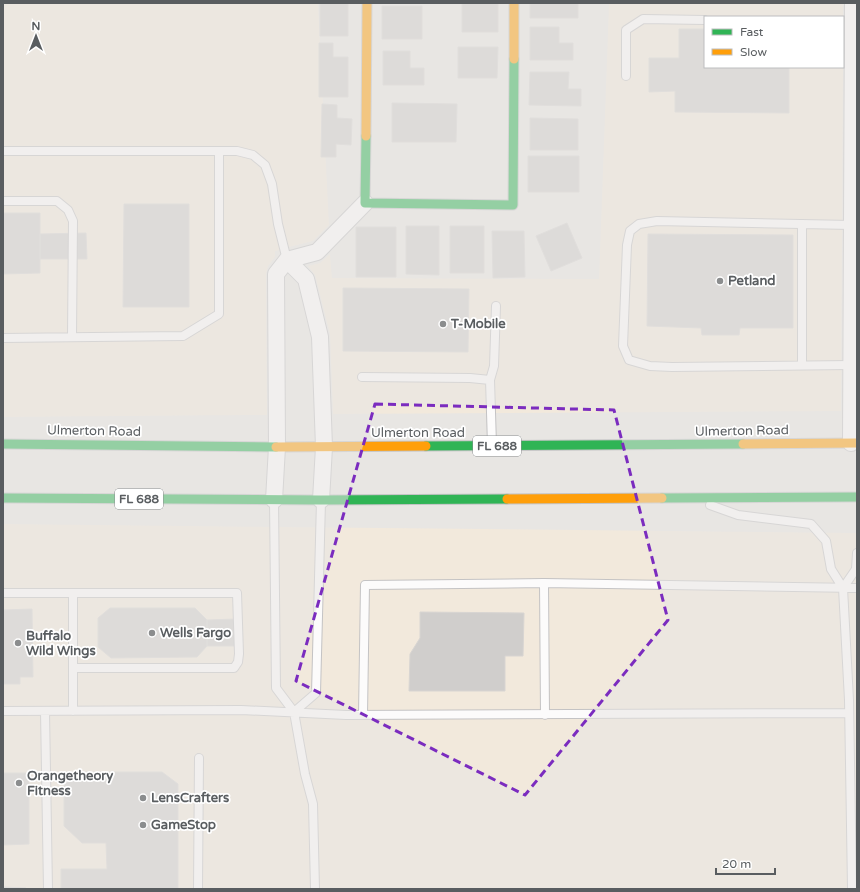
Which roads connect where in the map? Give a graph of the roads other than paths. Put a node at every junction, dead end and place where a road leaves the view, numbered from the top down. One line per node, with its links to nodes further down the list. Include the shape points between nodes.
1 (367, 3): 11 (main road)
2 (514, 3): 11 (main road, via 512,205)
3 (853, 3): 5 (street)
4 (704, 20): 6 (lane, via 643,19 626,30)
5 (848, 24): 7 (street)
6 (626, 76)
7 (855, 127): 13 (street)
8 (3, 151): 9 (lane)
9 (219, 152): 14 (lane, via 253,155 265,166 272,184); 16 (lane, via 220,314 183,336)
10 (3, 201): 16 (lane, via 58,201 68,210 73,221)
11 (365, 203): 14 (street, via 318,252)
12 (802, 224): 13 (lane); 19 (lane); 19 (lane, via 657,221 639,224 630,231 627,245 623,346 629,360 650,366)
13 (852, 225): 18 (street)
14 (287, 260): 25 (street, via 276,274); 26 (street, via 306,279 320,337)
15 (496, 306): 21 (lane, via 494,366)
16 (72, 337): 17 (lane)
17 (3, 338)
18 (853, 358): 19 (lane); 22 (street)
19 (802, 366)
20 (362, 376): 21 (lane)
21 (490, 380): 24 (lane)
22 (854, 443): 24 (main road, Ulmerton Road / FL 688)
23 (3, 444): 25 (main road, Ulmerton Road / FL 688)
24 (492, 446): 26 (main road, Ulmerton Road / FL 688)
25 (278, 447): 26 (main road, Ulmerton Road / FL 688); 30 (street)
26 (324, 447): 31 (street)
27 (857, 496): 29 (main road, FL 688)
28 (3, 498): 30 (main road, FL 688)
29 (688, 498): 31 (main road, FL 688); 34 (lane, via 738,514 811,524 826,541 831,569)
30 (274, 500): 31 (main road, FL 688); 42 (lane, via 276,688)
31 (321, 500): 42 (lane, via 316,693)
32 (857, 553): 34 (lane, via 856,569)
33 (544, 583): 34 (lane); 44 (lane); 45 (lane, via 365,585)
34 (843, 588): 35 (lane); 43 (lane)
35 (857, 588)
36 (3, 593): 37 (lane)
37 (73, 594): 38 (lane); 38 (lane, via 237,594 239,654 234,668)
38 (73, 668): 41 (lane)
39 (3, 711): 40 (lane)
40 (45, 711): 41 (lane); 47 (lane)
41 (73, 711): 42 (lane)
42 (294, 712): 45 (lane); 49 (lane, via 312,804)
43 (849, 713): 44 (lane); 50 (lane)
44 (545, 714): 45 (lane)
45 (363, 715)
46 (199, 758): 48 (lane)
47 (48, 889)
48 (198, 889)
49 (315, 889)
50 (852, 889)

